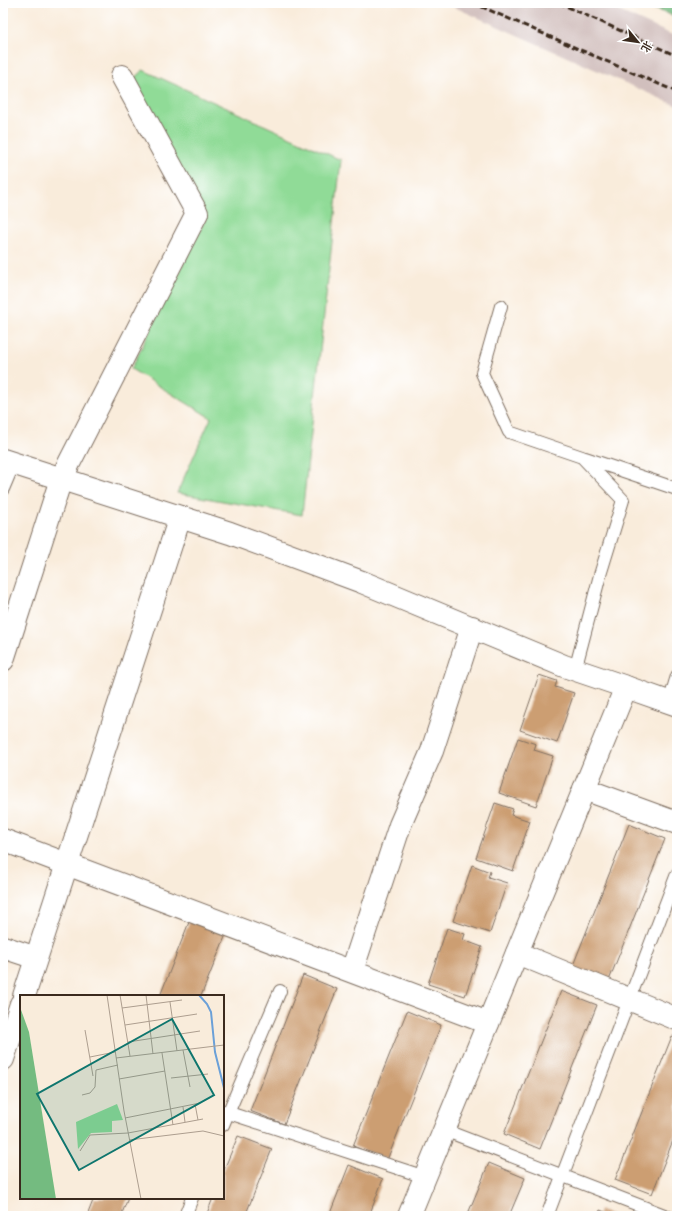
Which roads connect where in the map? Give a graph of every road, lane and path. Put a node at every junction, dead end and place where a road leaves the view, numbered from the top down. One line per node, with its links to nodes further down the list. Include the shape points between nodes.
1 (122, 76): 5 (street, via 196,213)
2 (501, 306): 3 (lane, via 482,373 509,432)
3 (582, 457): 7 (lane); 11 (lane, via 623,500)
4 (8, 462): 5 (street); 6 (lane)
5 (61, 479): 8 (street); 10 (street)
6 (3, 489)
7 (677, 489)
8 (180, 517): 9 (street, via 362,582); 18 (street)
9 (472, 627): 11 (street); 23 (street, via 432,751 400,826)
10 (3, 660)
11 (575, 670): 13 (street)
12 (677, 676): 14 (lane)
13 (626, 687): 14 (street); 15 (street)
14 (673, 704)
15 (584, 789): 16 (street); 21 (street)
16 (677, 823)
17 (3, 840): 18 (street)
18 (67, 864): 22 (street); 23 (street)
19 (677, 874): 26 (lane)
20 (3, 947): 22 (street)
21 (517, 953): 26 (street); 29 (street)
22 (36, 958): 25 (street)
23 (352, 971): 29 (street)
24 (280, 991): 31 (lane)
25 (24, 995)
26 (630, 1000): 28 (street); 33 (lane)
27 (20, 1007): 30 (street)
28 (677, 1019)
29 (488, 1023): 32 (street)
30 (4, 1051)
31 (225, 1112): 34 (lane)
32 (444, 1130): 33 (lane); 34 (street)
33 (562, 1176): 38 (lane); 39 (lane)
34 (425, 1177): 37 (street)
35 (192, 1199): 36 (lane)
36 (185, 1216)
37 (409, 1216)
38 (547, 1216)
39 (667, 1216)

